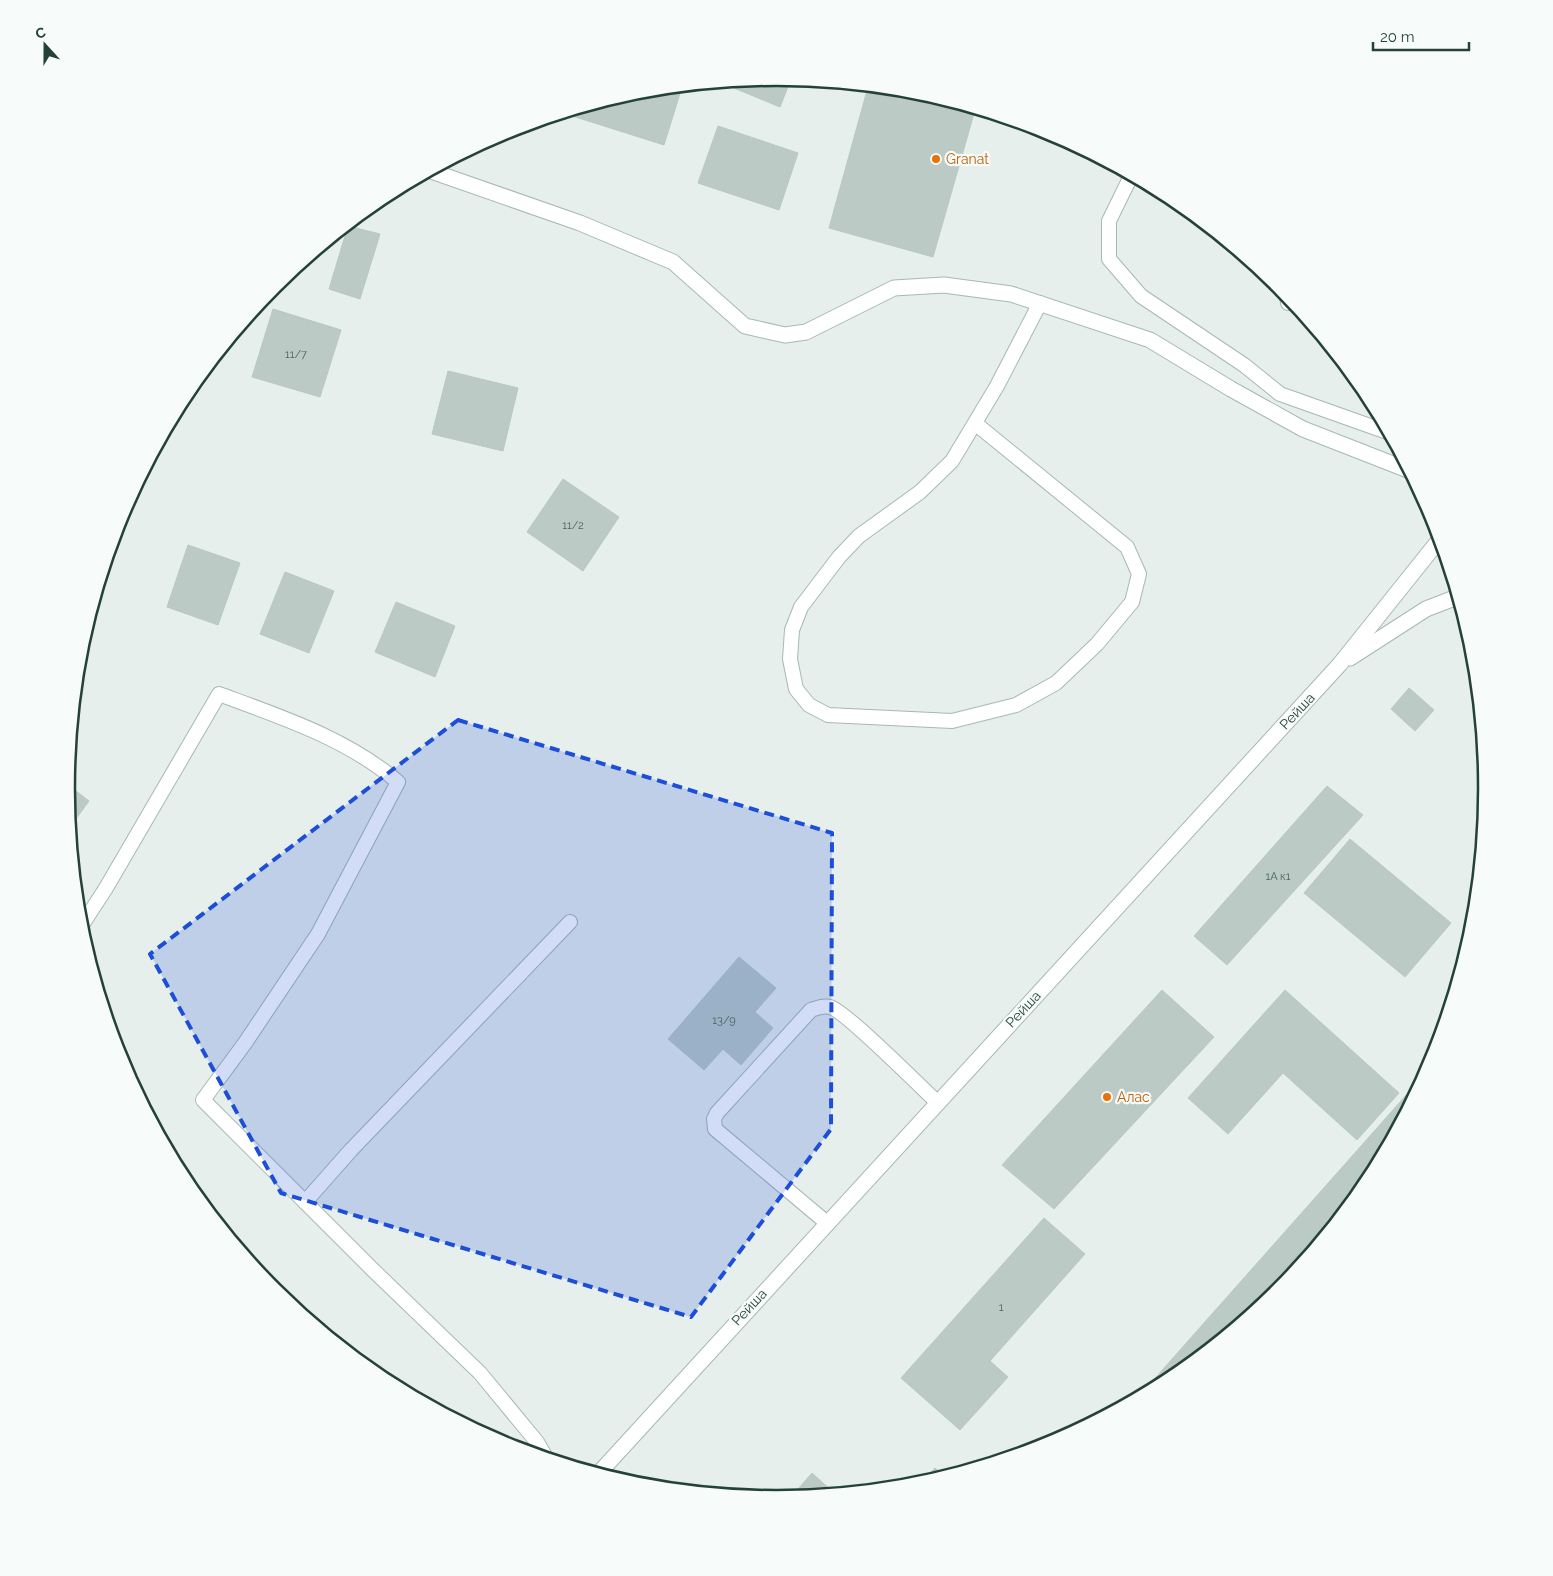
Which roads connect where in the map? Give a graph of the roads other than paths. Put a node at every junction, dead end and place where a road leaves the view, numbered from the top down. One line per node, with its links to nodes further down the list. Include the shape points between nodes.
1 (438, 174): 3 (street, via 580,223 673,262 745,326 786,334 806,332 894,288 944,285 1011,294)
2 (1129, 181): 5 (lane, via 1109,220 1109,259 1141,296 1244,365 1280,394)
3 (1040, 303): 4 (lane); 6 (street, via 1150,340 1304,429)
4 (976, 424): 4 (lane, via 952,461 920,492 859,536 801,607 792,630 790,659 796,689 809,705 828,715 952,721 1016,705 1056,683 1132,602 1139,574 1127,548)
5 (1379, 429)
6 (1400, 467)
7 (1435, 546): 9 (street, Рейша)
8 (1452, 599): 9 (street, via 1426,610)
9 (1340, 664): 12 (street, Рейша)
10 (87, 917): 13 (lane, via 218,694 312,728 381,768 398,782 318,934 203,1100)
11 (570, 922): 13 (lane, via 350,1150)
12 (938, 1102): 14 (street, Рейша); 14 (lane, via 831,1007 816,1008 804,1018 717,1113 715,1128)
13 (305, 1202): 15 (lane, via 480,1373)
14 (827, 1223): 16 (street, Рейша)
15 (540, 1448)
16 (604, 1468)

